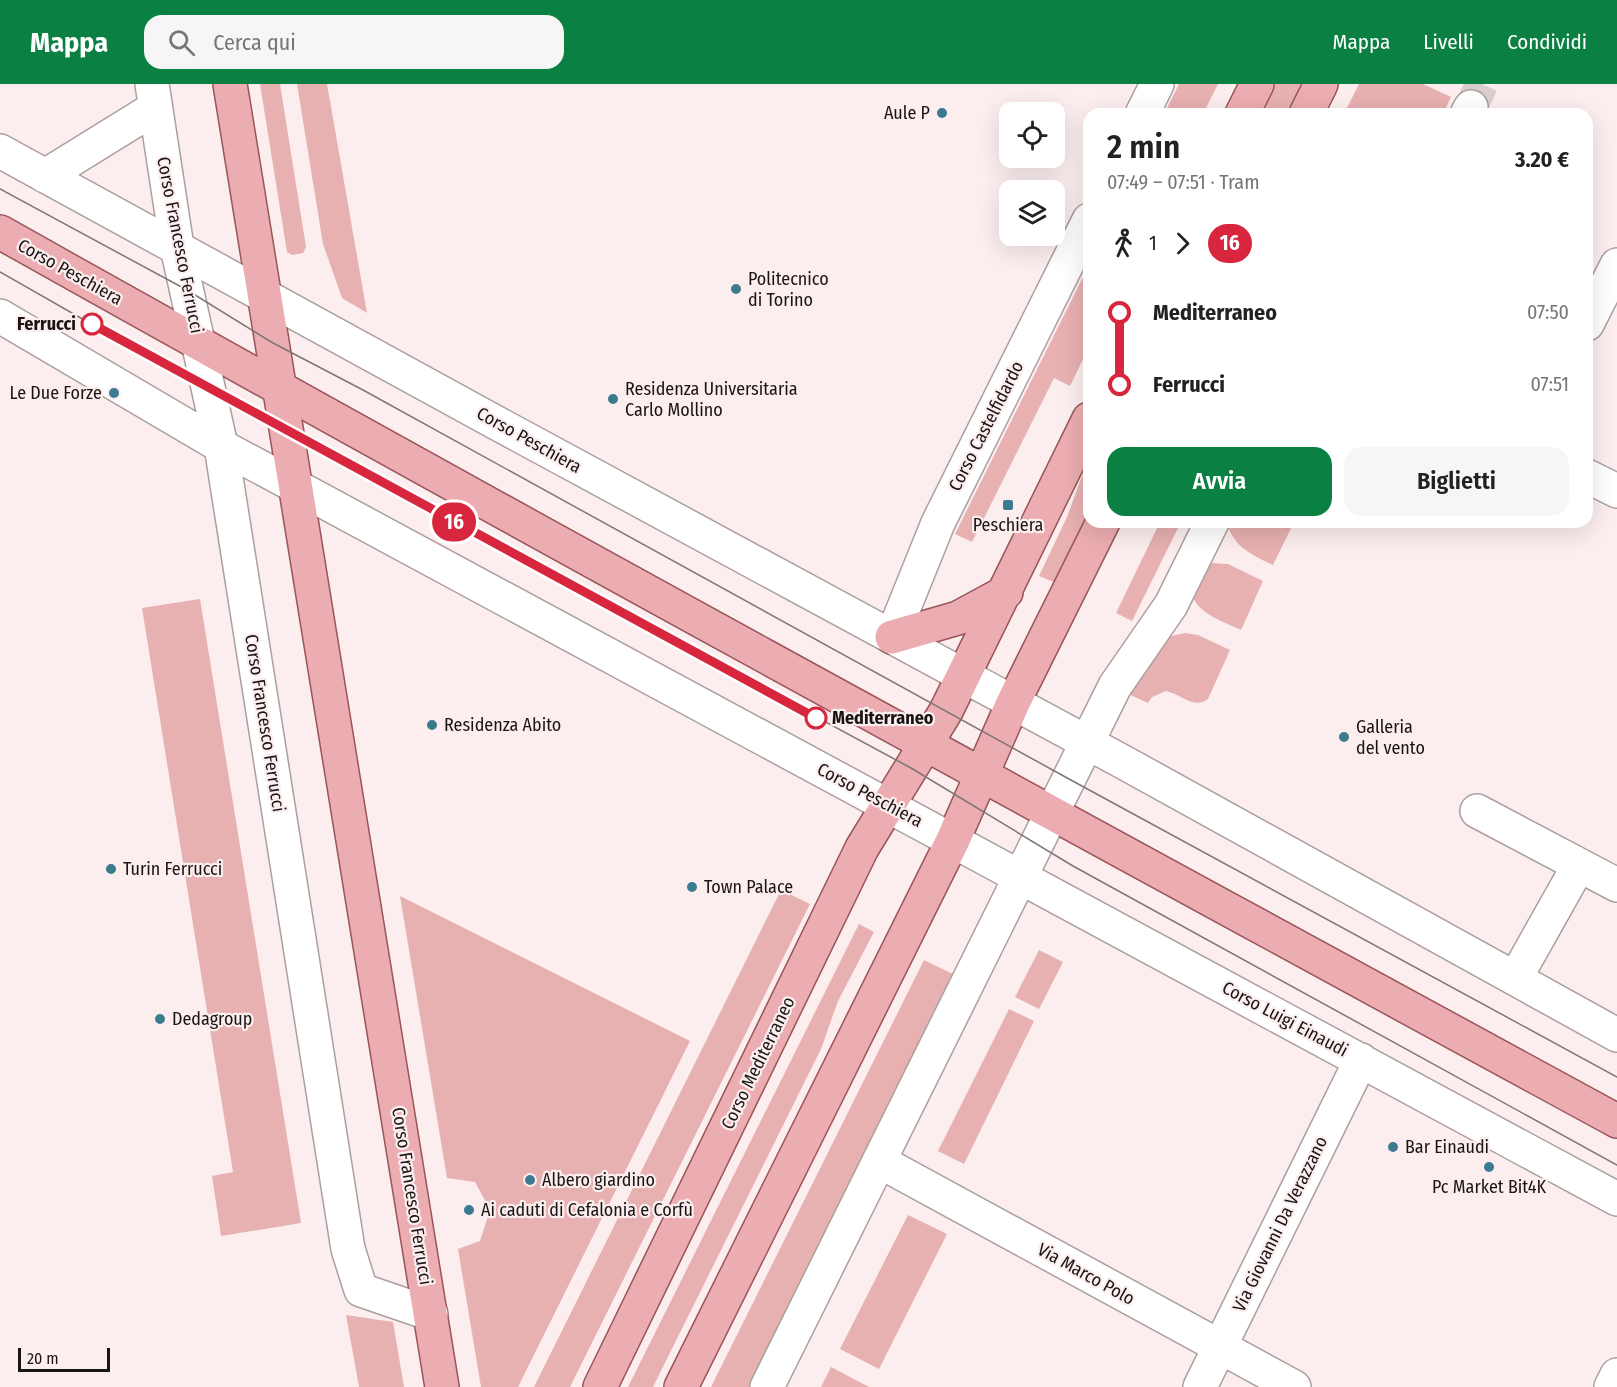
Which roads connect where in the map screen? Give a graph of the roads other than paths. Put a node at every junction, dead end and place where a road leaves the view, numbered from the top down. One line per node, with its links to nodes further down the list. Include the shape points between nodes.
1 (230, 84): 15 (main road, Corso Francesco Ferrucci)
2 (1157, 84): 6 (street)
3 (1257, 84): 7 (main road)
4 (1322, 84): 8 (main road)
5 (153, 96): 10 (street); 13 (street, Corso Francesco Ferrucci)
6 (1145, 108)
7 (1245, 108)
8 (1309, 108)
9 (0, 151): 10 (street, Corso Peschiera)
10 (45, 176): 13 (street, Corso Peschiera)
11 (0, 232): 18 (main road, Corso Peschiera)
12 (1083, 232): 28 (street, Corso Castelfidardo, via 938,523)
13 (177, 247): 15 (street, Corso Peschiera); 18 (street, Corso Francesco Ferrucci)
14 (1617, 265): 16 (street)
15 (265, 297): 19 (main road, Corso Francesco Ferrucci); 28 (street, Corso Peschiera)
16 (1593, 312)
17 (0, 316): 21 (street, Corso Peschiera)
18 (199, 344): 19 (main road, Corso Peschiera); 21 (street, Corso Francesco Ferrucci)
19 (280, 390): 23 (main road, Corso Francesco Ferrucci); 32 (main road, Corso Peschiera)
20 (1083, 431): 27 (main road)
21 (221, 446): 23 (street, Corso Peschiera); 47 (street, Corso Francesco Ferrucci, via 348,1249 361,1290)
22 (1593, 479): 24 (street)
23 (296, 485): 34 (street, Corso Peschiera); 47 (main road, Corso Francesco Ferrucci)
24 (1617, 491)
25 (1100, 528): 30 (main road)
26 (1209, 528): 31 (street, via 1172,605 1115,686)
27 (1005, 592): 28 (main road, via 958,618); 29 (main road)
28 (892, 637): 29 (street, Corso Peschiera)
29 (964, 675): 30 (street, Corso Peschiera); 32 (main road)
30 (1013, 703): 31 (street); 33 (main road)
31 (1087, 743): 36 (street); 41 (street)
32 (926, 745): 33 (main road, Corso Peschiera); 34 (main road, Corso Mediterraneo)
33 (971, 769): 36 (main road); 37 (main road)
34 (890, 805): 37 (street, Corso Peschiera); 51 (main road, Corso Mediterraneo, via 862,848)
35 (1478, 811): 38 (street)
36 (1052, 814): 39 (street); 44 (main road)
37 (953, 840): 39 (street, Corso Luigi Einaudi); 52 (main road)
38 (1580, 865): 40 (street); 41 (street)
39 (1022, 876): 43 (street, Corso Luigi Einaudi); 45 (street)
40 (1617, 885)
41 (1516, 977): 42 (street)
42 (1617, 1035)
43 (1360, 1060): 46 (street, Corso Luigi Einaudi); 48 (street, Via Giovanni Da Verazzano)
44 (1617, 1121)
45 (879, 1161): 48 (street, Via Marco Polo); 53 (street)
46 (1617, 1199)
47 (431, 1314): 50 (main road, Corso Francesco Ferrucci)
48 (1220, 1347): 54 (street, Via Giovanni Da Verazzano); 55 (street, Via Marco Polo)
49 (1617, 1375): 56 (street)
50 (442, 1387)
51 (600, 1387)
52 (681, 1387)
53 (767, 1387)
54 (1200, 1387)
55 (1294, 1387)
56 (1611, 1387)

